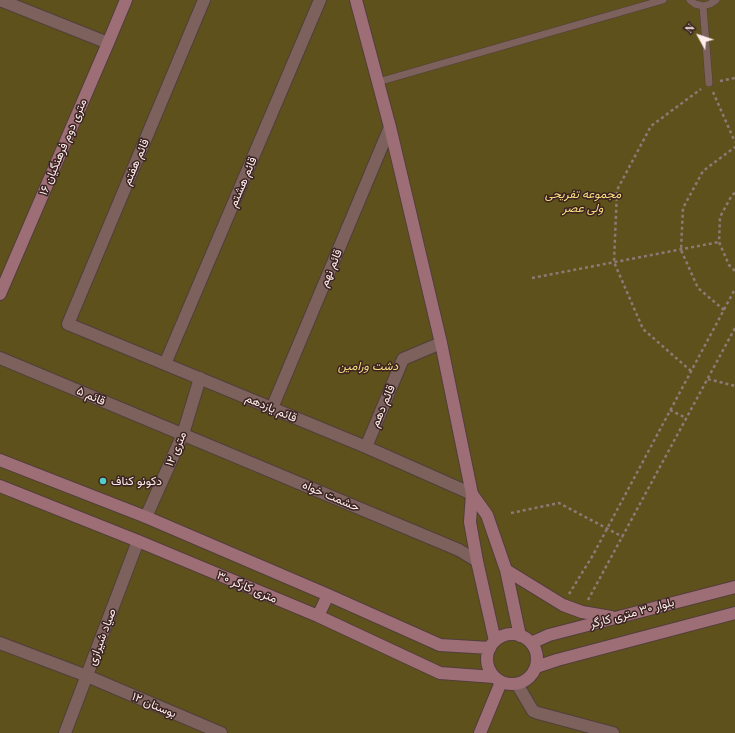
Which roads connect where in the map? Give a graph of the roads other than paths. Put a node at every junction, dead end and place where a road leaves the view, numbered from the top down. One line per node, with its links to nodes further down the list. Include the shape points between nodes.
1 (0, 0): 10 (street)
2 (126, 0): 10 (main road, ۱۶ متری دوم فرهنگیان)
3 (204, 0): 15 (street, قائم هفتم)
4 (320, 0): 18 (street, قائم هشتم)
5 (356, 0): 11 (main road)
6 (663, 0): 11 (lane)
7 (690, 0): 9 (lane)
8 (716, 0): 9 (lane)
9 (703, 6): 12 (lane)
10 (108, 43): 14 (main road, ۱۶ متری دوم فرهنگیان)
11 (378, 82): 13 (main road)
12 (709, 83)
13 (390, 127): 16 (main road); 20 (street, قائم نهم)
14 (0, 294)
15 (68, 324): 18 (street, قائم یازدهم)
16 (441, 343): 22 (street, قائم دهم, via 403,359); 25 (main road)
17 (0, 358): 21 (street, قائم ۵)
18 (166, 364): 19 (street, قائم یازدهم)
19 (200, 378): 20 (street, قائم یازدهم); 21 (street, ۱۲ متری)
20 (272, 408): 22 (street, قائم یازدهم)
21 (183, 434): 26 (street, ۱۲ متری); 28 (street, حشمت خواه, via 459,550)
22 (366, 447): 25 (street, قائم یازدهم)
23 (0, 460): 26 (main road, ۳۰ متری کارگر)
24 (0, 486): 27 (main road, ۳۰ متری کارگر)
25 (472, 494): 28 (main road, via 470,522); 29 (main road, via 487,515)
26 (146, 517): 31 (main road, ۳۰ متری کارگر)
27 (138, 541): 33 (main road, ۳۰ متری کارگر); 40 (street, صیاد شیرازی)
28 (477, 561): 38 (main road)
29 (506, 570): 34 (main road, via 563,605 582,612); 35 (main road)
30 (735, 586): 34 (main road, بلوار ۳۰ متری کارگر)
31 (328, 595): 33 (main road); 38 (main road, ۳۰ متری کارگر, via 440,645)
32 (735, 613): 39 (main road)
33 (318, 616): 41 (main road, ۳۰ متری کارگر, via 440,673)
34 (616, 618): 37 (main road, بلوار ۳۰ متری کارگر, via 549,635)
35 (520, 636): 37 (main road); 38 (main road, via 507,635)
36 (0, 642): 40 (street, بوستان ۱۲)
37 (531, 643): 39 (main road, via 536,654)
38 (493, 644): 41 (main road, via 487,660 491,672)
39 (536, 667): 42 (main road, via 529,678)
40 (87, 676): 44 (street, صیاد شیرازی); 45 (street, بوستان ۱۲)
41 (498, 680): 42 (main road); 46 (main road)
42 (517, 684): 43 (street, via 538,714)
43 (606, 732)
44 (65, 733)
45 (221, 733)
46 (480, 733)

